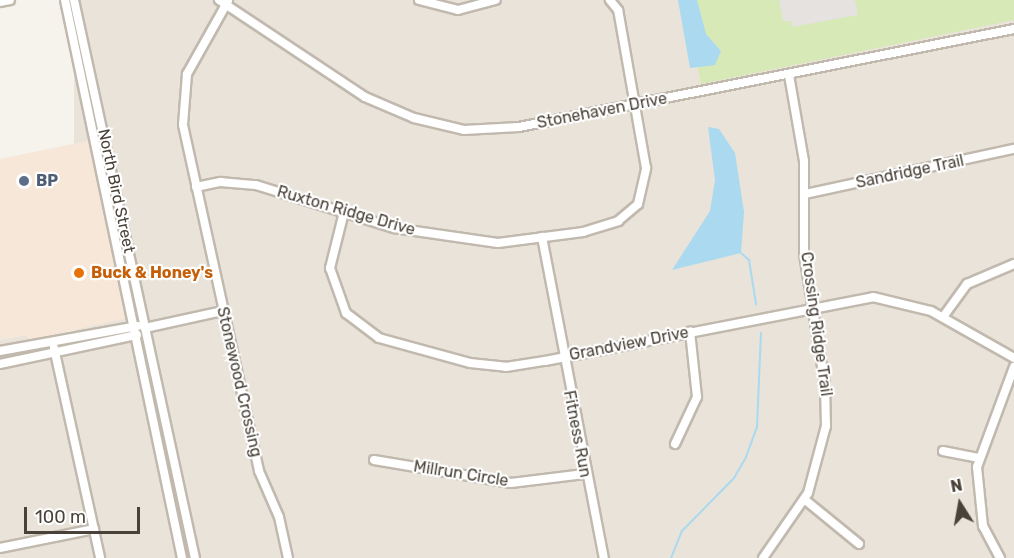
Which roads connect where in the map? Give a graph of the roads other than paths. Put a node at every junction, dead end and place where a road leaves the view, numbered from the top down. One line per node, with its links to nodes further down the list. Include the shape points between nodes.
1 (10, 0): 8 (street)
2 (65, 0): 21 (street, North Bird Street)
3 (74, 0): 22 (street, North Bird Street)
4 (419, 0): 5 (street, via 458,10)
5 (496, 0)
6 (610, 0): 11 (street, Ruxton Ridge Drive, via 618,10)
7 (224, 1): 11 (street, Stonehaven Drive, via 364,97 414,118 464,130 519,127); 13 (street, Stonewood Crossing, via 187,74 182,107)
8 (0, 2)
9 (1014, 28): 10 (street, Stonehaven Drive)
10 (789, 75): 11 (street, Stonehaven Drive); 14 (street, Crossing Ridge Trail)
11 (632, 106): 16 (street, Ruxton Ridge Drive, via 646,168 638,204 618,221)
12 (1014, 149): 14 (street, Sandridge Trail)
13 (196, 187): 15 (street, Ruxton Ridge Drive, via 237,182); 19 (street, Stonewood Crossing)
14 (806, 194): 18 (street, Crossing Ridge Trail)
15 (344, 212): 16 (street, Ruxton Ridge Drive, via 436,237 498,243); 28 (street, Grandview Drive, via 330,268 346,313 365,332 480,364 506,367)
16 (542, 237): 28 (street, Fitness Run)
17 (1014, 264): 20 (street, via 968,284)
18 (811, 307): 20 (street, Grandview Drive, via 873,297 910,303); 23 (street, Grandview Drive); 37 (street, Crossing Ridge Trail, via 826,415 822,452)
19 (223, 311): 22 (street); 44 (street, Stonewood Crossing, via 260,471 279,517)
20 (943, 317): 29 (street, Grandview Drive)
21 (132, 324): 22 (street); 24 (street, North Bird Street); 25 (street)
22 (145, 328): 24 (street); 43 (street, North Bird Street)
23 (690, 332): 28 (street, Grandview Drive); 32 (street, via 697,397)
24 (135, 337): 27 (street); 42 (street, North Bird Street)
25 (48, 342): 26 (street); 27 (street)
26 (0, 351)
27 (58, 352): 30 (street); 38 (street)
28 (563, 357): 36 (street, Fitness Run)
29 (1014, 358)
30 (0, 364)
31 (1014, 367): 34 (street)
32 (675, 444)
33 (943, 451): 34 (street)
34 (979, 458): 47 (street, via 979,508)
35 (374, 460): 36 (street, Millrun Circle, via 511,483)
36 (584, 474): 45 (street, Fitness Run)
37 (804, 499): 39 (street); 46 (street, Crossing Ridge Trail)
38 (94, 529): 40 (street); 41 (street)
39 (859, 544)
40 (0, 548)
41 (100, 558)
42 (182, 558)
43 (195, 558)
44 (288, 558)
45 (604, 558)
46 (763, 558)
47 (1000, 558)

